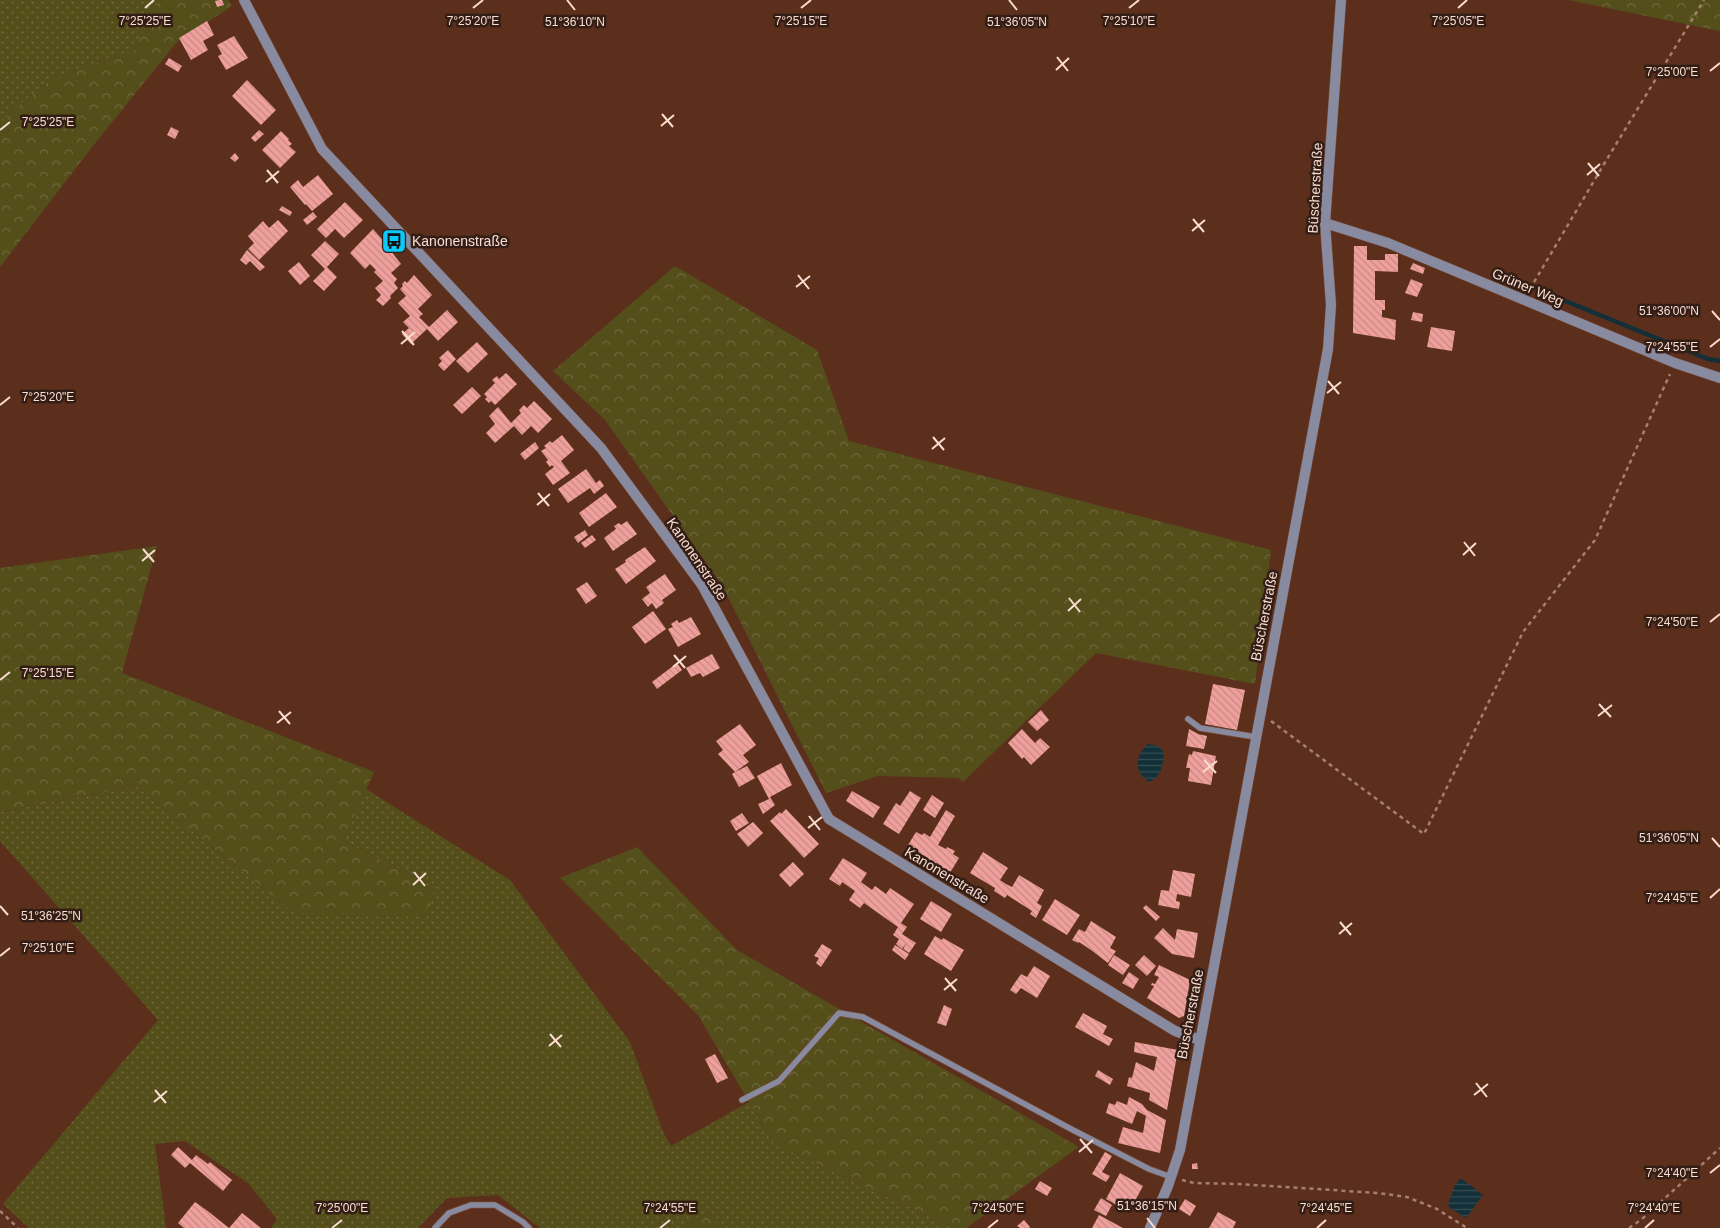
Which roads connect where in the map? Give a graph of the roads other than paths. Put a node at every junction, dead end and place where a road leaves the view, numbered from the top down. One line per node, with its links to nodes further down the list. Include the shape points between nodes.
1 (244, 0): 7 (street, Kanonenstraße, via 322,149 601,448 702,585 829,819 1175,1031)
2 (1341, 0): 3 (street, Büscherstraße)
3 (1325, 224): 4 (street, Grüner Weg, via 1388,243 1675,363); 6 (street, Büscherstraße, via 1331,305 1328,349)
4 (1720, 378)
5 (1188, 719): 6 (lane, via 1200,728)
6 (1256, 737): 7 (street, Büscherstraße)
7 (1200, 1040): 9 (street, Büscherstraße)
8 (742, 1100): 9 (lane, via 779,1081 838,1013 863,1017 1071,1129 1149,1169)
9 (1172, 1177): 12 (street, Büscherstraße)
10 (435, 1228): 11 (lane, via 449,1213 472,1204 495,1205)
11 (529, 1228)
12 (1150, 1228)

